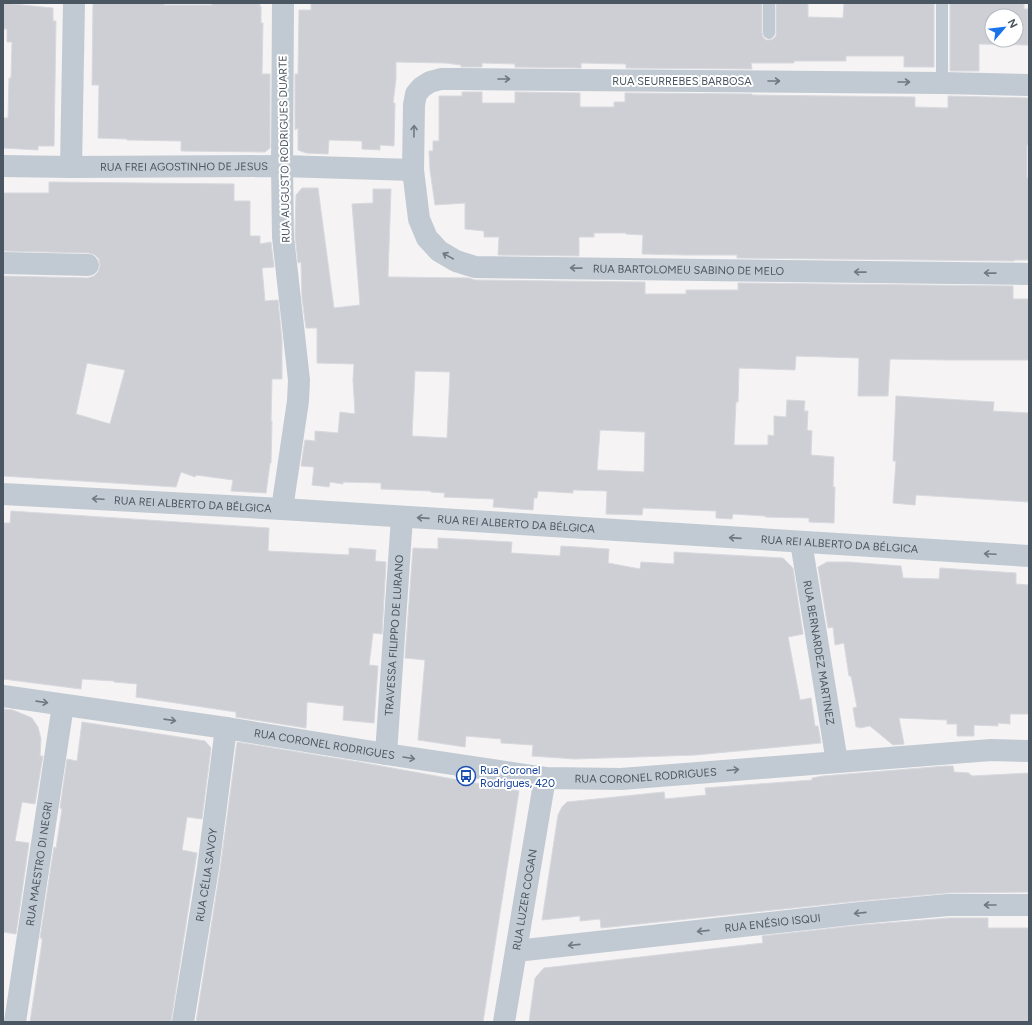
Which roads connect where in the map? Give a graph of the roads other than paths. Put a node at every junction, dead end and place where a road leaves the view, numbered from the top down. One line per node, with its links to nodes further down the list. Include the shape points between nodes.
1 (74, 3): 10 (street)
2 (283, 3): 9 (street, RUA AUGUSTO RODRIGUES DUARTE)
3 (769, 3): 5 (lane)
4 (942, 3): 6 (lane)
5 (769, 33)
6 (942, 83): 7 (street, RUA SEURREBES BARBOSA); 11 (street, RUA SEURREBES BARBOSA, one-way to 6, via 416,94 430,82 441,79)
7 (1029, 85)
8 (3, 166): 10 (street, RUA FREI AGOSTINHO DE JESUS)
9 (282, 166): 10 (street, RUA FREI AGOSTINHO DE JESUS); 11 (street, RUA FREI AGOSTINHO DE JESUS); 16 (street, RUA AUGUSTO RODRIGUES DUARTE, via 283,237 299,380)
10 (71, 167)
11 (413, 170): 14 (street, RUA BARTOLOMEU SABINO DE MELO, one-way to 11, via 475,267 456,261 439,251 427,238 419,219)
12 (3, 263): 13 (street)
13 (88, 265)
14 (1029, 274)
15 (3, 494): 16 (street, RUA REI ALBERTO DA BÉLGICA, one-way to 15)
16 (282, 509): 17 (street, RUA REI ALBERTO DA BÉLGICA)
17 (402, 517): 18 (street, RUA REI ALBERTO DA BÉLGICA, one-way to 17); 24 (street, TRAVESSA FILIPPO DE LURANO)
18 (801, 542): 19 (street, RUA REI ALBERTO DA BÉLGICA, one-way to 18); 25 (street, RUA BERNARDEZ MARTINEZ)
19 (1029, 556)
20 (3, 696): 21 (street, RUA CORONEL RODRIGUES, one-way to 21)
21 (63, 705): 22 (street, RUA CORONEL RODRIGUES, one-way to 22); 29 (street, RUA MAESTRO DI NEGRI)
22 (226, 728): 24 (street, RUA CORONEL RODRIGUES); 30 (street, RUA CÉLIA SAVOY, via 208,868)
23 (1029, 751): 25 (street, RUA CORONEL RODRIGUES, via 991,750)
24 (386, 754): 26 (street, RUA CORONEL RODRIGUES, one-way to 26)
25 (838, 762): 26 (street, RUA CORONEL RODRIGUES, one-way to 25, via 621,779)
26 (545, 778): 28 (street, RUA LUZER COGAN)
27 (1029, 905): 28 (street, RUA ENÉSIO ISQUI, one-way to 28, via 948,905)
28 (516, 951): 31 (street, RUA LUZER COGAN)
29 (15, 1022)
30 (183, 1022)
31 (504, 1022)

